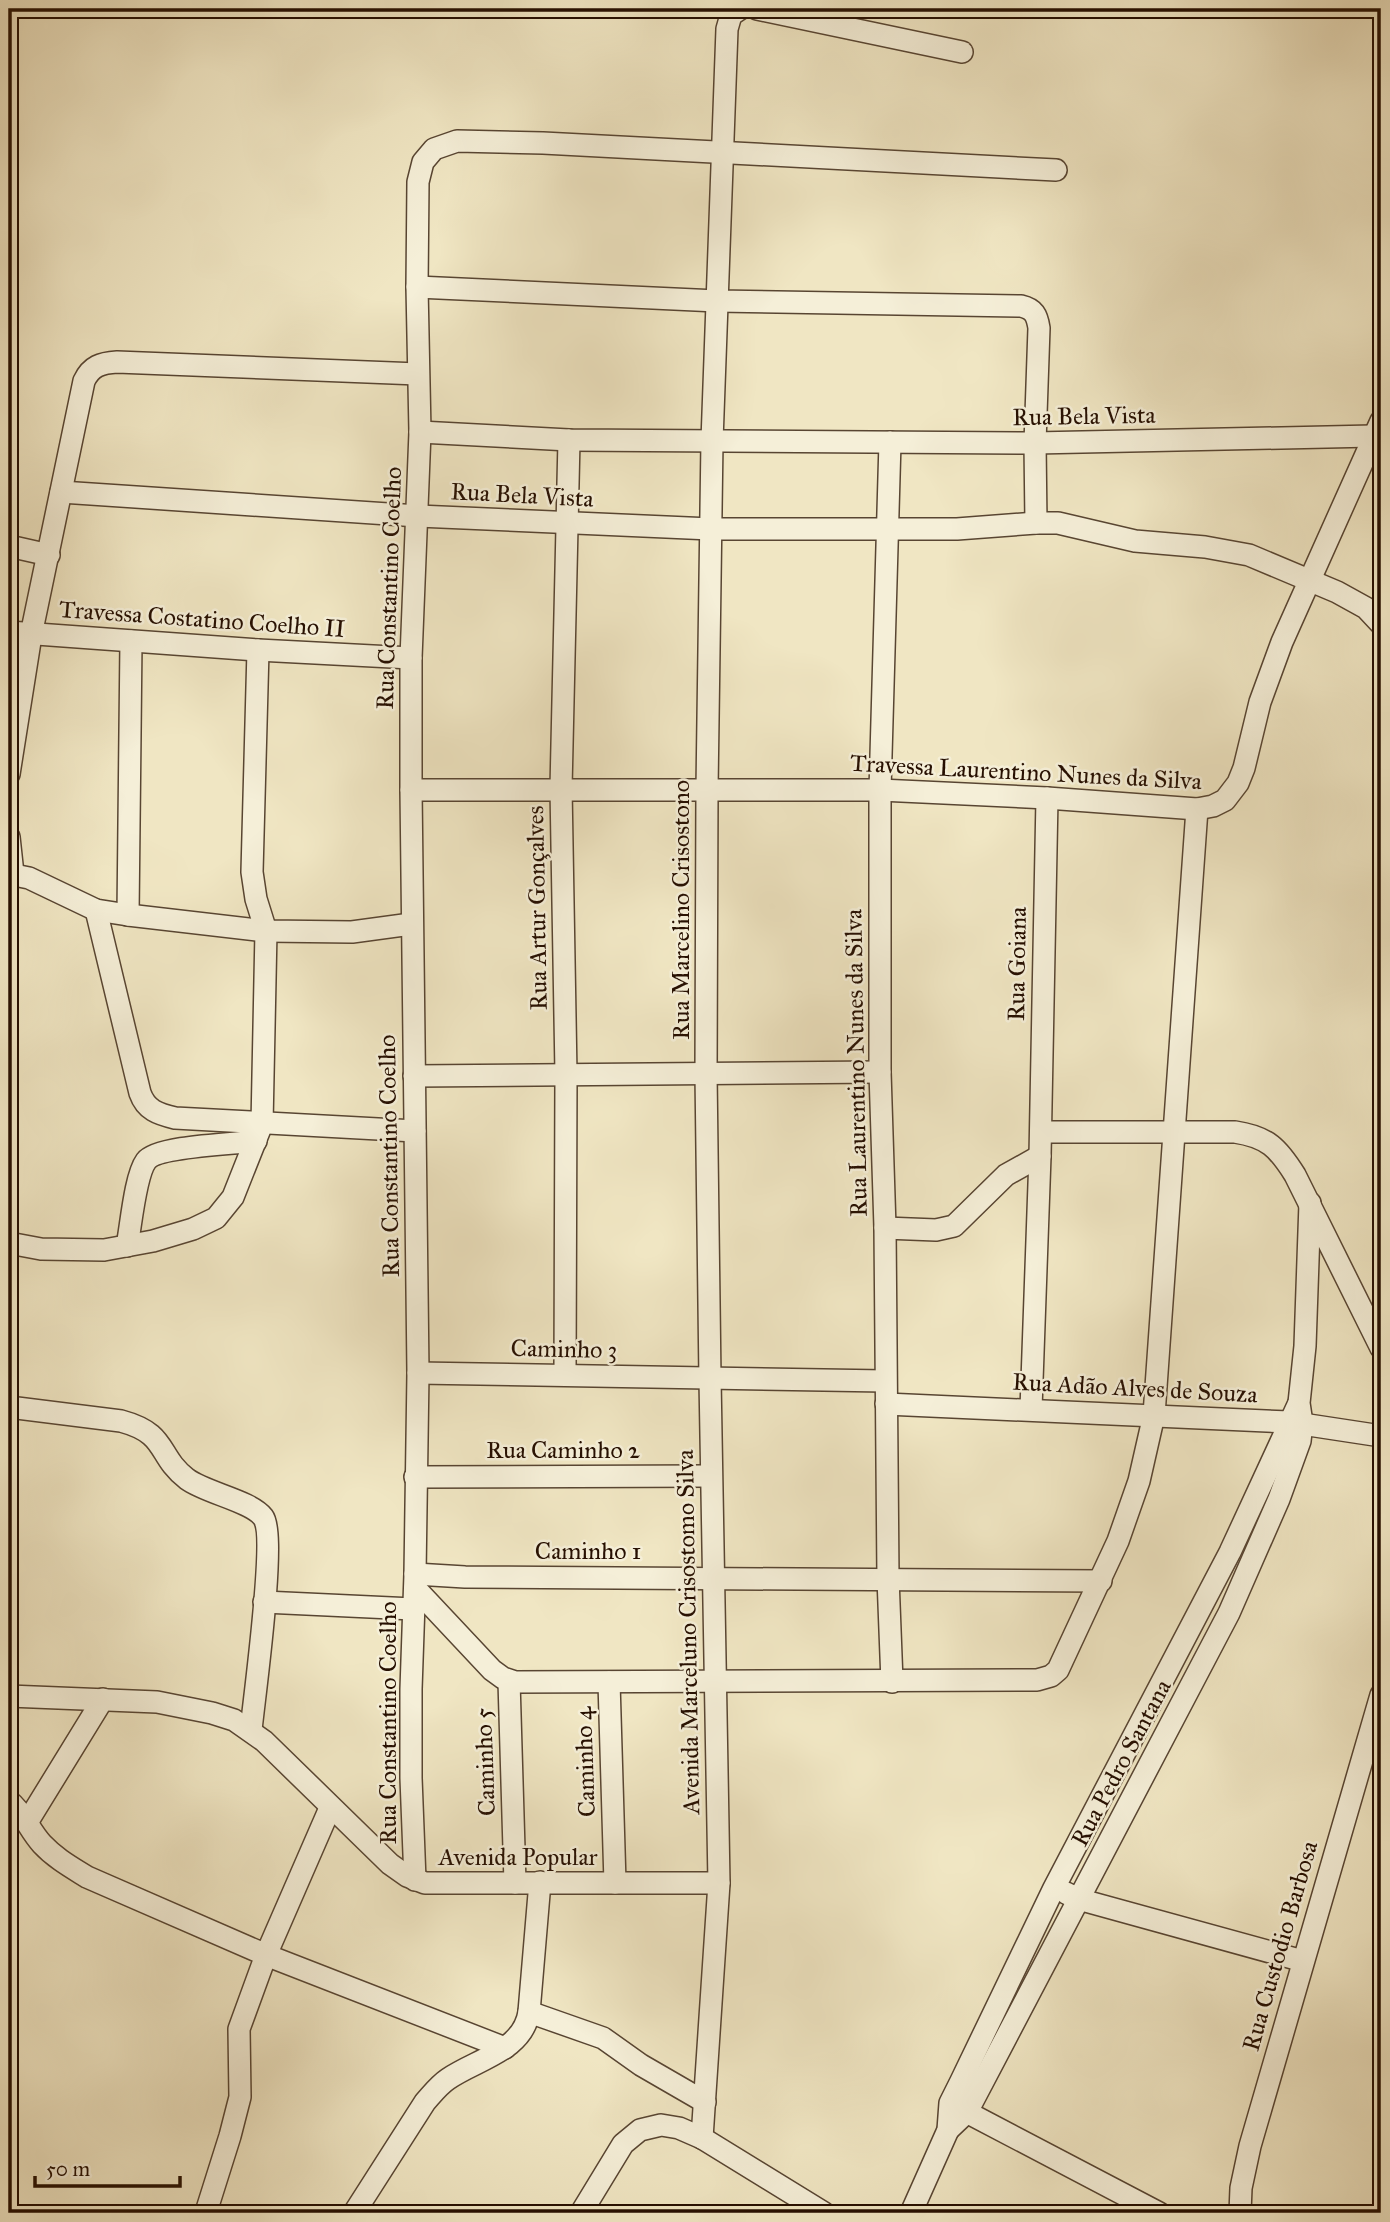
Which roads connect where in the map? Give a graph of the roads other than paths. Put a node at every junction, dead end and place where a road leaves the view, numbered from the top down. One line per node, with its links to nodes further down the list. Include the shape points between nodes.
1 (740, 9): 4 (street, via 731,15 727,29)
2 (757, 9): 3 (street)
3 (962, 52)
4 (721, 153): 5 (street, Rua Constantino Coelho); 6 (street, Rua Constantino Coelho, via 543,143 444,144 428,155 418,182); 7 (street)
5 (1056, 170)
6 (417, 287): 7 (street); 8 (street, Rua Constantino Coelho)
7 (717, 301): 12 (street); 14 (street, via 1021,306 1032,310 1038,328)
8 (418, 374): 10 (street, Rua Constantino Coelho); 15 (street, via 103,363 84,381)
9 (1377, 429): 14 (street, Rua Bela Vista); 23 (street, Travessa Laurentino Nunes da Silva)
10 (420, 432): 11 (street, Rua Bela Vista); 16 (street, Rua Constantino Coelho)
11 (569, 440): 12 (street, Rua Bela Vista); 18 (street, Rua Artur Gonçalves)
12 (712, 441): 13 (street, Rua Bela Vista); 19 (street, Rua Marcelino Crisostono)
13 (890, 442): 14 (street, Rua Bela Vista); 20 (street, Rua Laurentino Nunes da Silva)
14 (1035, 443): 17 (street)
15 (61, 492): 16 (street, Rua Bela Vista); 22 (street)
16 (418, 516): 18 (street, Rua Bela Vista); 29 (street, Rua Constantino Coelho)
17 (1036, 523): 20 (street, Rua Bela Vista); 23 (street, Rua Bela Vista, via 1249,555)
18 (566, 524): 19 (street, Rua Bela Vista); 31 (street, Rua Artur Gonçalves)
19 (711, 529): 20 (street, Rua Bela Vista); 32 (street, Rua Marcelino Crisostono)
20 (888, 529): 34 (street, Rua Laurentino Nunes da Silva)
21 (9, 546): 22 (street)
22 (49, 555): 26 (street)
23 (1310, 579): 24 (street, Rua Bela Vista, via 1366,608); 36 (street, Travessa Laurentino Nunes da Silva, via 1268,677 1238,783 1225,800)
24 (1381, 624)
25 (9, 632): 26 (street, Travessa Costatino Coelho II)
26 (31, 635): 27 (street, Travessa Costatino Coelho II); 30 (street)
27 (131, 641): 28 (street, Travessa Costatino Coelho II); 40 (street)
28 (258, 650): 29 (street, Travessa Costatino Coelho II); 42 (street, via 252,872)
29 (411, 658): 33 (street, Rua Constantino Coelho)
30 (9, 774)
31 (561, 788): 32 (street, Travessa Laurentino Nunes da Silva); 33 (street, Travessa Laurentino Nunes da Silva); 44 (street, Rua Artur Gonçalves)
32 (707, 789): 34 (street, Travessa Laurentino Nunes da Silva); 45 (street, Rua Marcelino Crisostono)
33 (411, 790): 41 (street, Rua Constantino Coelho)
34 (880, 790): 35 (street, Travessa Laurentino Nunes da Silva); 43 (street, Rua Laurentino Nunes da Silva)
35 (1046, 798): 36 (street, Travessa Laurentino Nunes da Silva); 48 (street, Rua Goiana)
36 (1197, 809): 49 (street)
37 (9, 837): 38 (street)
38 (11, 874): 39 (street)
39 (96, 910): 40 (street); 50 (street, via 143,1101 154,1112 175,1118)
40 (128, 915): 42 (street)
41 (411, 924): 42 (street, via 352,932); 46 (street, Rua Constantino Coelho)
42 (266, 931): 50 (street)
43 (880, 1072): 45 (street); 53 (street, Rua Laurentino Nunes da Silva)
44 (566, 1074): 45 (street); 46 (street); 58 (street, Rua Artur Gonçalves)
45 (706, 1074): 59 (street, Rua Marcelino Crisostono)
46 (414, 1076): 47 (street, Rua Constantino Coelho)
47 (415, 1131): 50 (street); 57 (street, Rua Constantino Coelho)
48 (1041, 1132): 49 (street); 51 (street, Rua Goiana)
49 (1174, 1132): 52 (street, via 1235,1132 1263,1139 1284,1157); 64 (street)
50 (259, 1133): 55 (street, via 240,1185 216,1218 180,1233); 55 (street, via 150,1157 142,1169)
51 (1040, 1156): 53 (street, via 1006,1175 954,1226); 63 (street, Rua Goiana)
52 (1310, 1203): 56 (street); 65 (street, Rua Pedro Santana, via 1305,1346)
53 (885, 1228): 60 (street, Rua Laurentino Nunes da Silva)
54 (9, 1243): 55 (street, via 41,1249)
55 (127, 1246)
56 (1381, 1348)
57 (418, 1373): 58 (street, Caminho 3); 68 (street, Rua Constantino Coelho)
58 (565, 1374): 59 (street, Caminho 3)
59 (710, 1379): 60 (street, Caminho 3); 67 (street, Avenida Marceluno Crisostomo Silva)
60 (885, 1381): 61 (street, Rua Laurentino Nunes da Silva)
61 (886, 1404): 63 (street, Rua Adão Alves de Souza); 70 (street, Rua Laurentino Nunes da Silva)
62 (9, 1407): 73 (street, via 137,1425 158,1440 184,1477 259,1513 269,1534)
63 (1031, 1409): 64 (street, Rua Adão Alves de Souza)
64 (1154, 1415): 65 (street, Rua Adão Alves de Souza); 71 (street, via 1139,1481)
65 (1297, 1416): 66 (street, Rua Adão Alves de Souza); 90 (street, Rua Pedro Santana); 91 (street, Rua Pedro Santana, via 1300,1440 1234,1602)
66 (1381, 1436)
67 (711, 1476): 68 (street, Rua Caminho 2); 69 (street, Avenida Marceluno Crisostomo Silva)
68 (415, 1478): 72 (street, Rua Constantino Coelho)
69 (714, 1578): 70 (street, Caminho 1); 72 (street, Caminho 1, via 465,1577); 75 (street, Avenida Marceluno Crisostomo Silva)
70 (888, 1578): 71 (street, Caminho 1); 77 (street, Rua Laurentino Nunes da Silva)
71 (1101, 1581): 77 (street, via 1058,1670 1045,1679)
72 (414, 1591): 73 (street, Caminho 1); 74 (street, via 492,1670); 85 (street, Rua Constantino Coelho, via 411,1778)
73 (264, 1602): 81 (street)
74 (509, 1681): 76 (street); 87 (street, Caminho 5)
75 (715, 1681): 76 (street); 77 (street); 89 (street, Avenida Marceluno Crisostomo Silva)
76 (609, 1682): 88 (street, Caminho 4)
77 (892, 1682)
78 (1381, 1695): 93 (street, Rua Custodio Barbosa)
79 (9, 1696): 80 (street)
80 (103, 1699): 81 (street, via 188,1707); 84 (street)
81 (251, 1730): 83 (street, Avenida Popular)
82 (9, 1801): 84 (street)
83 (330, 1808): 85 (street, Avenida Popular, via 390,1864); 92 (street)
84 (27, 1821): 92 (street, via 43,1844 87,1877)
85 (415, 1880): 87 (street, Avenida Popular)
86 (540, 1882): 87 (street, Avenida Popular); 88 (street, Avenida Popular); 94 (street)
87 (515, 1883)
88 (615, 1883): 89 (street, Avenida Popular)
89 (719, 1883): 96 (street, Avenida Marceluno Crisostomo Silva)
90 (1054, 1888): 91 (street); 97 (street, Rua Pedro Santana)
91 (1079, 1899): 93 (street); 97 (street, Rua Pedro Santana)
92 (266, 1955): 95 (street); 99 (street, via 239,2029 240,2098)
93 (1303, 1961): 105 (street, Rua Custodio Barbosa, via 1250,2146)
94 (529, 2012): 95 (street, via 522,2034); 96 (street, via 603,2038 640,2066)
95 (505, 2048): 101 (street, via 437,2088)
96 (705, 2102): 98 (street, Avenida Marceluno Crisostomo Silva)
97 (959, 2108): 103 (street, Rua Pedro Santana, via 958,2124 948,2130); 104 (street)
98 (702, 2138): 100 (street); 102 (street, via 662,2125 640,2130 623,2144)
99 (207, 2209)
100 (817, 2211)
101 (354, 2213)
102 (581, 2213)
103 (911, 2213)
104 (1159, 2213)
105 (1240, 2213)

